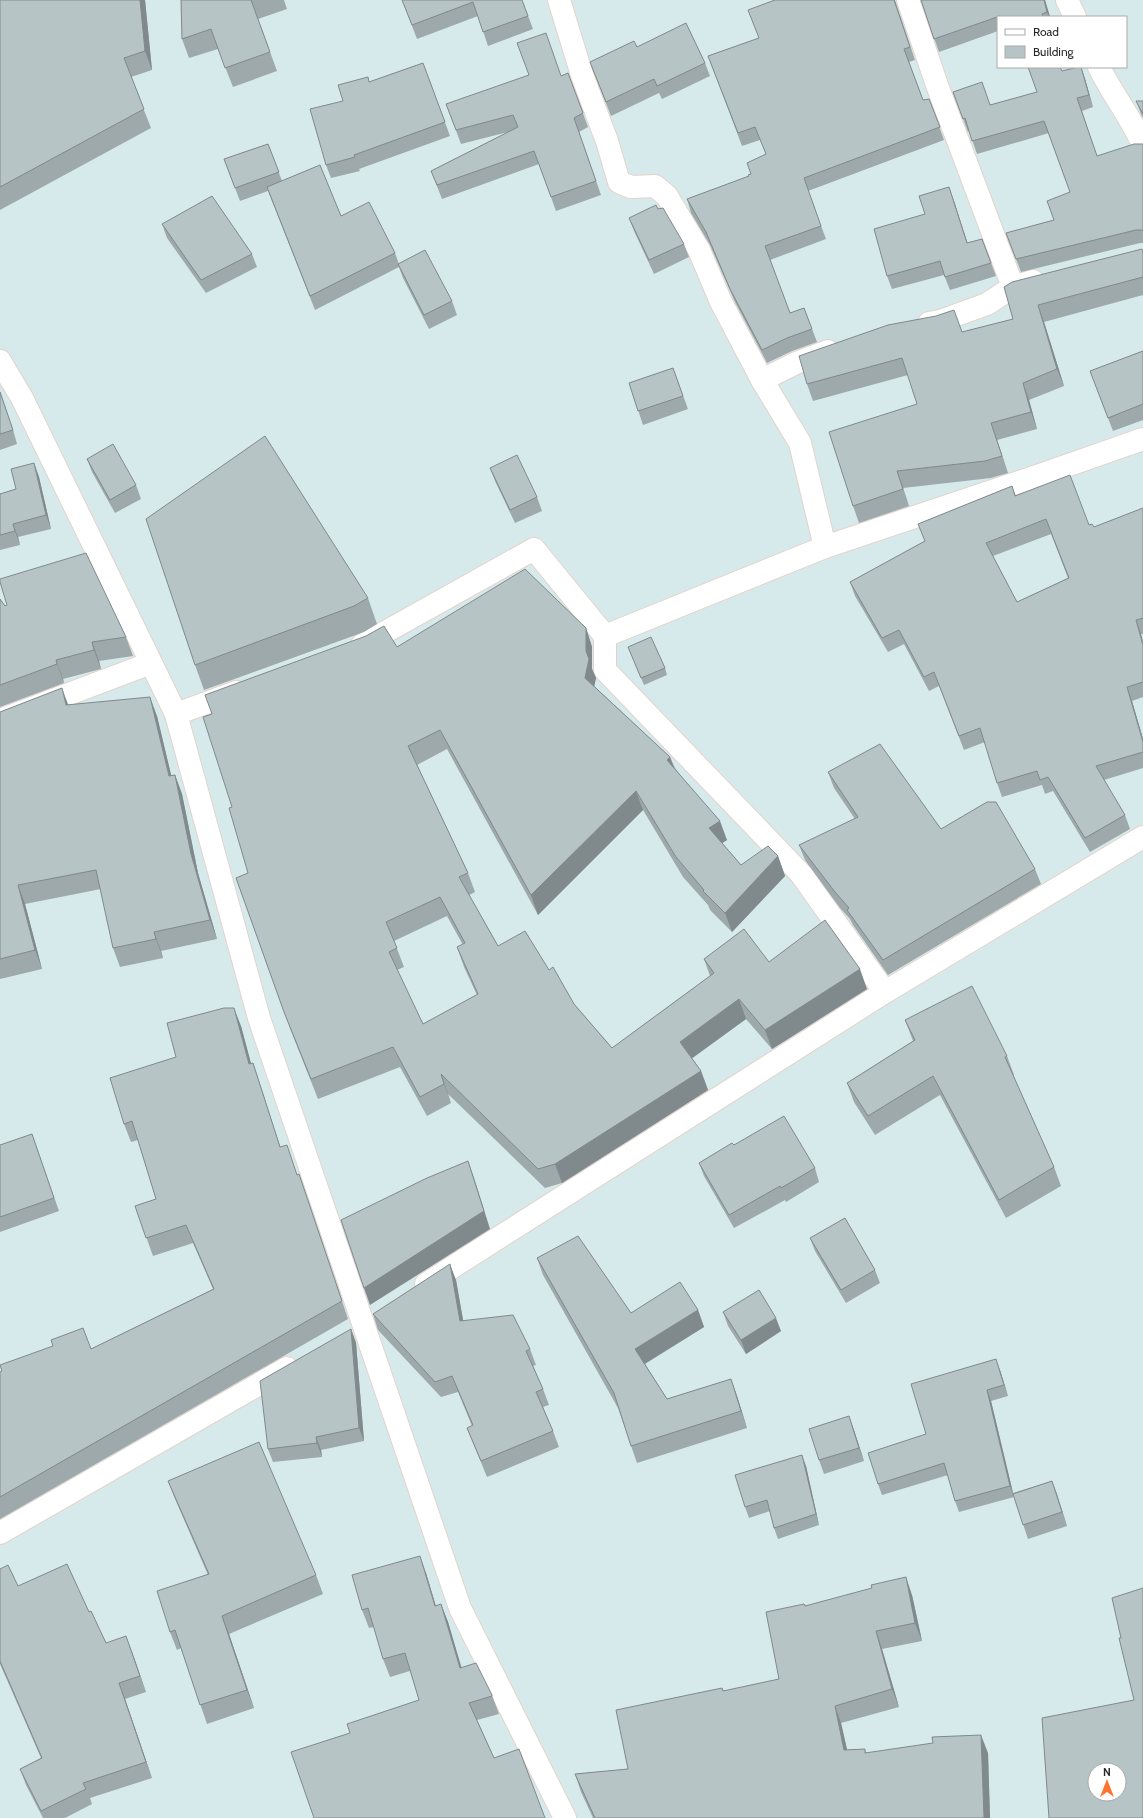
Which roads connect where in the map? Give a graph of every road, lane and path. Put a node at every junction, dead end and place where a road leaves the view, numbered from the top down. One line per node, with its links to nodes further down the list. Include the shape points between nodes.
1 (559, 0): 12 (street, via 582,75 620,182 631,187 655,186 667,196 699,250 721,302)
2 (908, 0): 8 (street)
3 (1067, 0): 4 (street)
4 (1075, 16)
5 (1100, 68): 6 (street)
6 (1143, 145)
7 (1056, 275): 8 (street)
8 (1013, 287): 9 (street, via 987,304 940,322)
9 (912, 326)
10 (847, 346): 12 (street, via 796,363)
11 (0, 360): 17 (street, via 22,398)
12 (762, 380): 14 (street, via 800,443)
13 (1143, 439): 14 (street)
14 (825, 547): 15 (street)
15 (605, 636): 16 (street, via 534,549 369,643); 22 (street, via 605,670 801,874)
16 (347, 651)
17 (151, 663): 19 (street); 20 (street)
18 (258, 684): 19 (street)
19 (176, 714): 24 (street, via 259,1018)
20 (0, 720)
21 (1143, 837): 22 (street)
22 (885, 992): 23 (street)
23 (411, 1294)
24 (371, 1319): 25 (street); 28 (street, via 460,1608)
25 (344, 1335)
26 (303, 1359): 27 (street)
27 (0, 1533)
28 (564, 1818)

